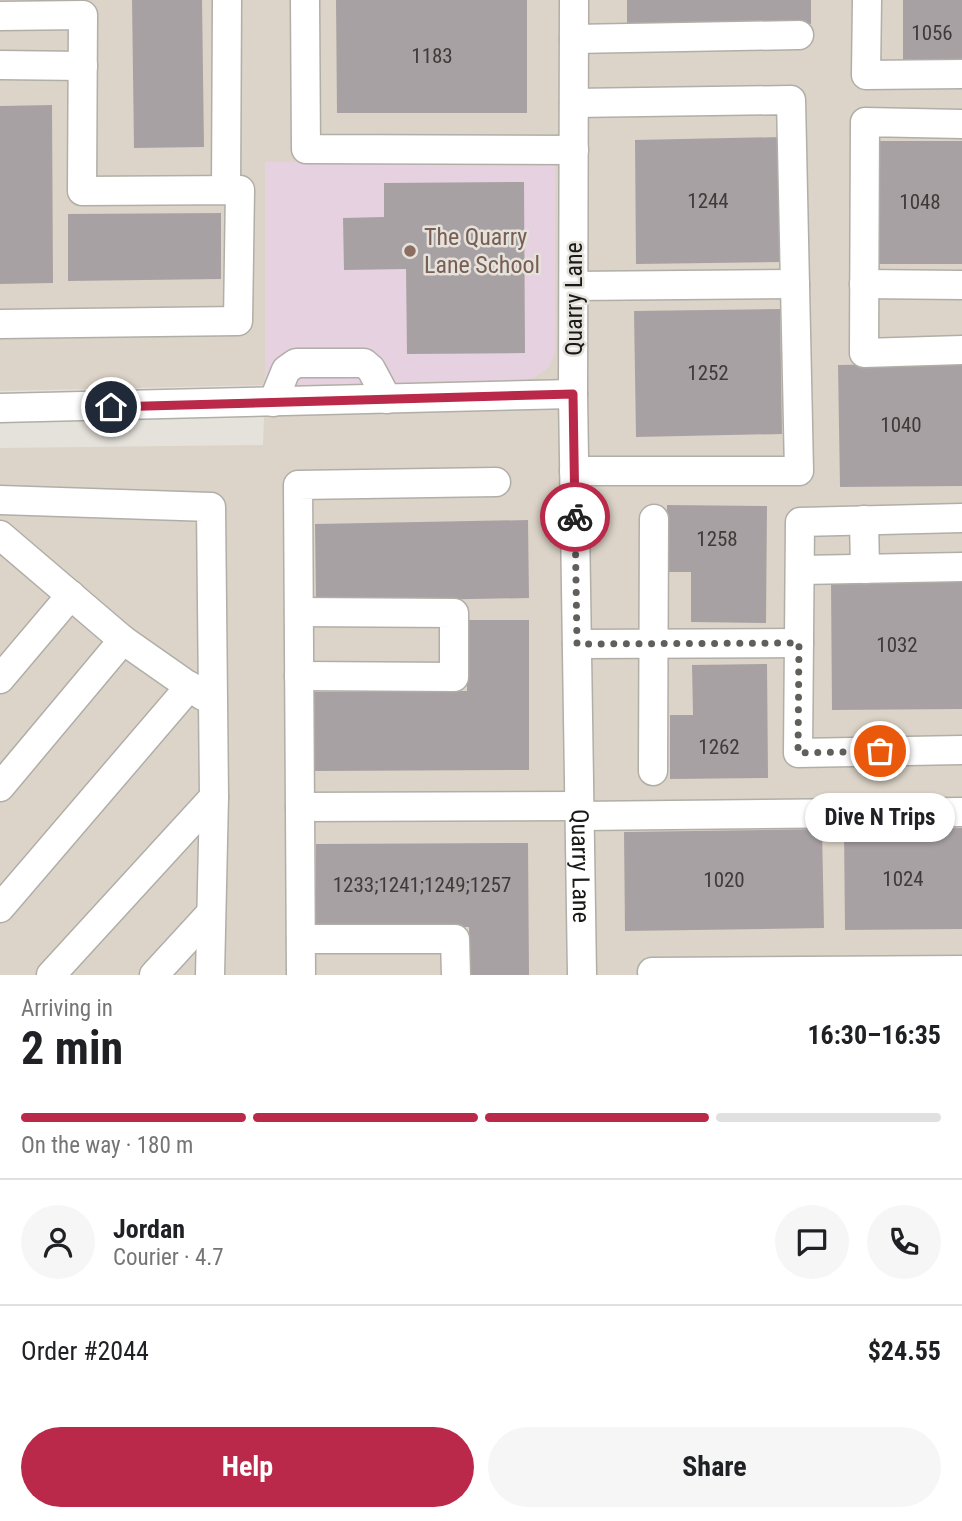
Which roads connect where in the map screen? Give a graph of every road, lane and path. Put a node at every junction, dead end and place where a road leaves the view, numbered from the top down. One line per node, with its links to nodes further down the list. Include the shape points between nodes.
1 (227, 0): 14 (street)
2 (304, 0): 13 (street, via 306,149)
3 (574, 0): 7 (street, Quarry Lane)
4 (867, 0): 10 (street, via 866,75)
5 (0, 16): 9 (street, via 83,15)
6 (799, 35): 7 (street)
7 (574, 39): 11 (street, Quarry Lane)
8 (0, 65): 9 (street)
9 (83, 66): 14 (street, via 82,191)
10 (962, 74)
11 (574, 103): 13 (street, Quarry Lane); 15 (street, via 791,100)
12 (962, 124): 16 (street, via 865,122)
13 (574, 150): 18 (street, Quarry Lane)
14 (226, 190): 19 (street, via 240,190 237,321)
15 (795, 284): 18 (street); 25 (street, via 799,471)
16 (864, 285): 17 (street); 20 (street, via 864,353)
17 (962, 285)
18 (574, 286): 21 (street, Quarry Lane)
19 (0, 324)
20 (962, 350)
21 (573, 394): 22 (street); 25 (street, Quarry Lane)
22 (387, 399): 23 (street); 23 (street, via 372,369 364,363 296,363 286,370)
23 (273, 402): 24 (street)
24 (0, 408)
25 (574, 471): 39 (street, Quarry Lane)
26 (496, 482): 36 (street, via 298,485)
27 (0, 500): 44 (street, via 211,507)
28 (962, 518): 30 (street)
29 (654, 520): 40 (street)
30 (864, 520): 33 (street); 34 (street, via 800,522)
31 (4, 545): 35 (street)
32 (962, 567): 33 (street)
33 (865, 569): 34 (street)
34 (801, 570): 38 (street)
35 (71, 595): 37 (street); 42 (street)
36 (299, 612): 41 (street); 41 (street, via 454,613 454,677)
37 (123, 640): 43 (street); 47 (street)
38 (799, 643): 40 (street); 45 (street, via 798,753)
39 (577, 644): 40 (street); 50 (street, Quarry Lane)
40 (653, 644): 46 (street)
41 (299, 676): 49 (street)
42 (0, 679)
43 (190, 686): 44 (street); 52 (street)
44 (214, 704): 48 (street)
45 (962, 750)
46 (653, 771)
47 (0, 787)
48 (214, 797): 53 (street); 58 (street)
49 (300, 807): 50 (street); 54 (street)
50 (580, 811): 51 (street); 63 (street, Quarry Lane)
51 (962, 812)
52 (0, 908)
53 (210, 914): 59 (street); 60 (street)
54 (300, 939): 61 (street); 62 (street, via 456,939)
55 (962, 970): 57 (street)
56 (652, 972): 57 (street)
57 (697, 973)
58 (51, 975)
59 (154, 975)
60 (210, 975)
61 (301, 975)
62 (456, 975)
63 (582, 975)

